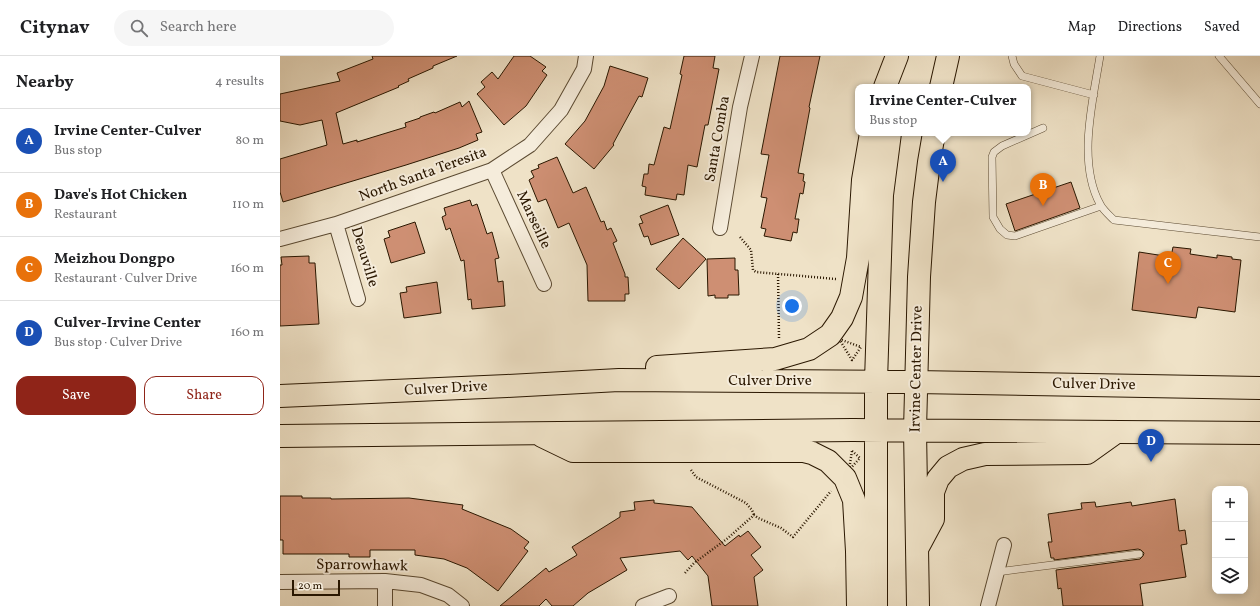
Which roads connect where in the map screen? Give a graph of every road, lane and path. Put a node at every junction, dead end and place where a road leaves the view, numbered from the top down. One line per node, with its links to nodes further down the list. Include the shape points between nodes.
1 (586, 56): 21 (street, North Santa Teresita, via 584,69 562,110 530,145)
2 (752, 56): 24 (street, Santa Comba, via 740,107)
3 (898, 56): 10 (main road)
4 (904, 56): 11 (main road)
5 (948, 56): 12 (main road)
6 (960, 56): 12 (main road)
7 (1012, 56): 13 (lane, via 1022,76)
8 (1100, 56): 13 (lane)
9 (1219, 56): 14 (lane)
10 (886, 84)
11 (897, 84)
12 (942, 84)
13 (1094, 95): 22 (lane, via 1088,153 1094,192)
14 (1260, 104)
15 (1043, 128): 16 (lane)
16 (1031, 133)
17 (871, 136): 35 (main road, via 864,180 858,258 851,297 842,318 830,335 809,349 775,359 653,367)
18 (890, 136): 36 (main road, via 882,195)
19 (933, 136): 37 (main road, Irvine Center Drive, via 922,232)
20 (1025, 136): 22 (lane, via 1002,146 992,157 993,217 1000,229 1007,235 1014,236)
21 (492, 170): 23 (street, North Santa Teresita); 30 (street, Marseille)
22 (1101, 206): 26 (lane, via 1114,220)
23 (336, 224): 27 (street, North Santa Teresita); 31 (street, Deauville)
24 (720, 228)
25 (740, 237): 28 (path, via 751,250 753,270)
26 (1260, 237)
27 (280, 239)
28 (778, 274): 29 (path); 32 (path)
29 (842, 280)
30 (544, 284)
31 (358, 298)
32 (779, 340)
33 (861, 347): 34 (path, via 839,339)
34 (852, 360)
35 (619, 380): 36 (main road, Culver Drive); 39 (main road, Culver Drive)
36 (876, 382): 37 (main road, Culver Drive); 40 (main road)
37 (916, 382): 38 (main road, Culver Drive); 41 (main road, Irvine Center Drive)
38 (1260, 388)
39 (280, 396)
40 (876, 430): 41 (main road); 44 (main road); 61 (main road)
41 (915, 430): 42 (main road); 50 (main road, Irvine Center Drive)
42 (1114, 432): 43 (main road); 50 (main road, via 1087,453 985,454 963,459 948,467 938,479 933,492 933,519)
43 (1260, 433)
44 (538, 434): 45 (main road); 60 (main road, via 573,451 804,451 828,461 845,478 854,500)
45 (280, 436)
46 (689, 467): 48 (path, via 696,477 746,502)
47 (833, 486): 48 (path, via 793,537)
48 (754, 515): 53 (path)
49 (1004, 545): 52 (street)
50 (917, 548): 62 (main road, Irvine Center Drive)
51 (1139, 554): 52 (lane)
52 (997, 572): 63 (street)
53 (685, 573)
54 (384, 581): 55 (street, Sparrowhawk); 57 (street); 58 (street, Sparrowhawk, via 421,585 448,595)
55 (280, 582)
56 (669, 596): 59 (street)
57 (385, 606)
58 (462, 606)
59 (643, 606)
60 (858, 606)
61 (876, 606)
62 (918, 606)
63 (988, 606)

